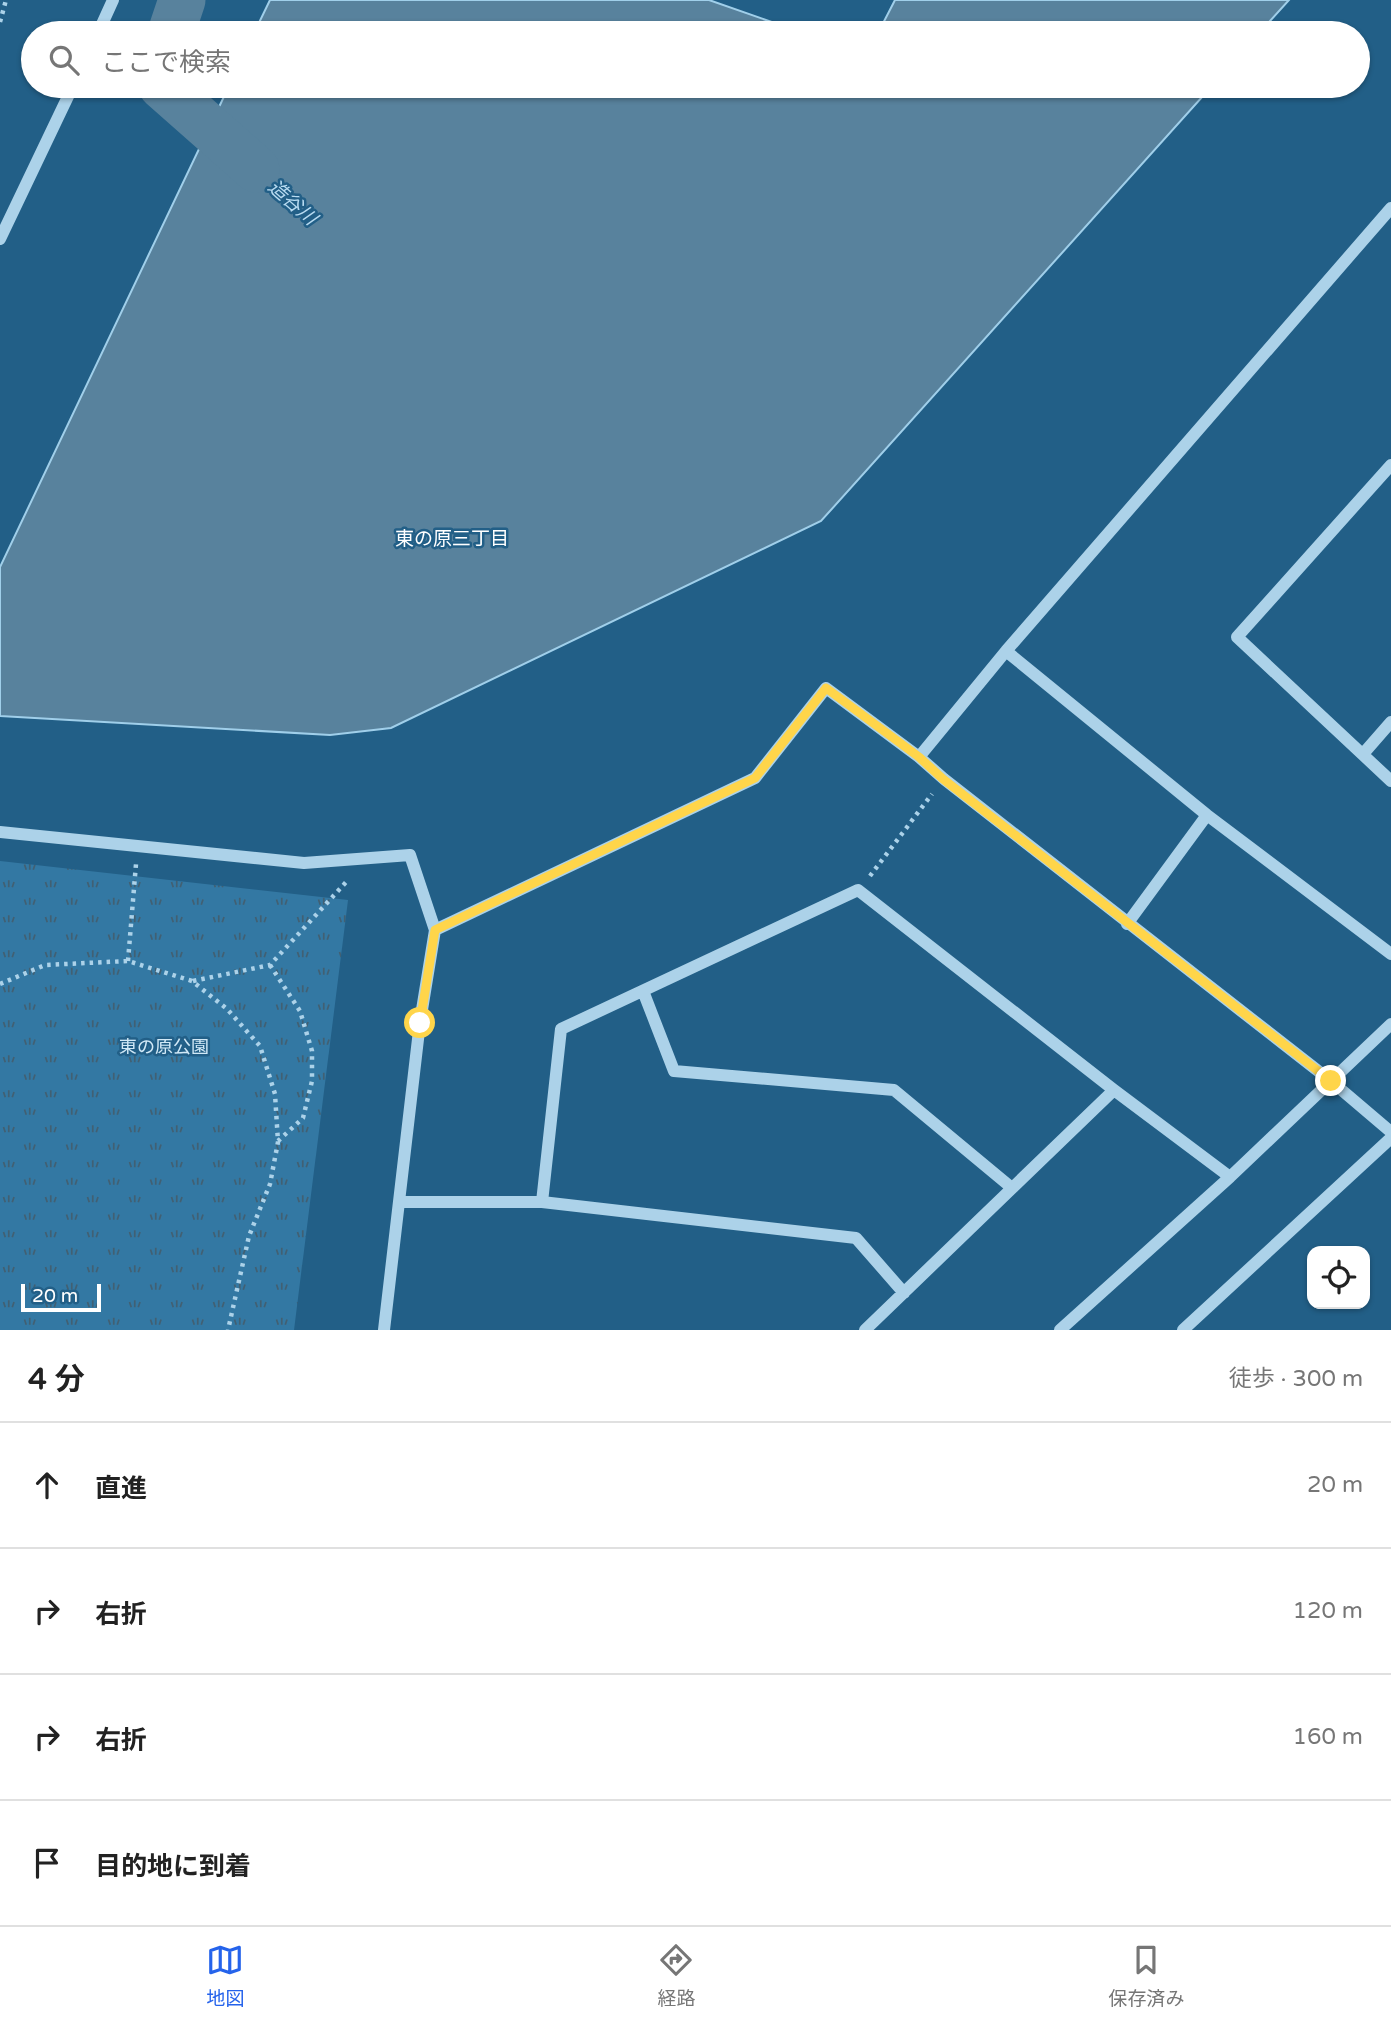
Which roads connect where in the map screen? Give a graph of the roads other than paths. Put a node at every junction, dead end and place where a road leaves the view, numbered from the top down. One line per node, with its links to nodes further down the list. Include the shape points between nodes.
1 (113, 0): 2 (street)
2 (103, 21)
3 (67, 98): 5 (street)
4 (1391, 208): 7 (street)
5 (0, 239)
6 (1391, 465): 9 (street, via 1237,637)
7 (1006, 651): 10 (street); 12 (street)
8 (1391, 722): 9 (street)
9 (1363, 754): 11 (street)
10 (919, 757): 14 (street); 15 (street, via 826,688 755,778)
11 (1391, 781)
12 (1207, 815): 14 (street); 16 (street)
13 (0, 832): 15 (street, via 304,863 410,855)
14 (1127, 924): 19 (street)
15 (435, 930): 25 (street)
16 (1391, 954)
17 (643, 991): 20 (street, via 859,890); 24 (street, via 674,1071 894,1090); 26 (street, via 561,1029)
18 (1391, 1024): 19 (street)
19 (1331, 1081): 21 (street); 23 (street)
20 (1114, 1090): 23 (street); 24 (street)
21 (1391, 1132)
22 (1391, 1138): 31 (street)
23 (1230, 1177): 30 (street)
24 (1012, 1188): 27 (street)
25 (399, 1202): 26 (street); 28 (street)
26 (542, 1202): 27 (street, via 856,1238)
27 (904, 1293): 29 (street)
28 (384, 1330)
29 (865, 1330)
30 (1060, 1330)
31 (1183, 1330)

